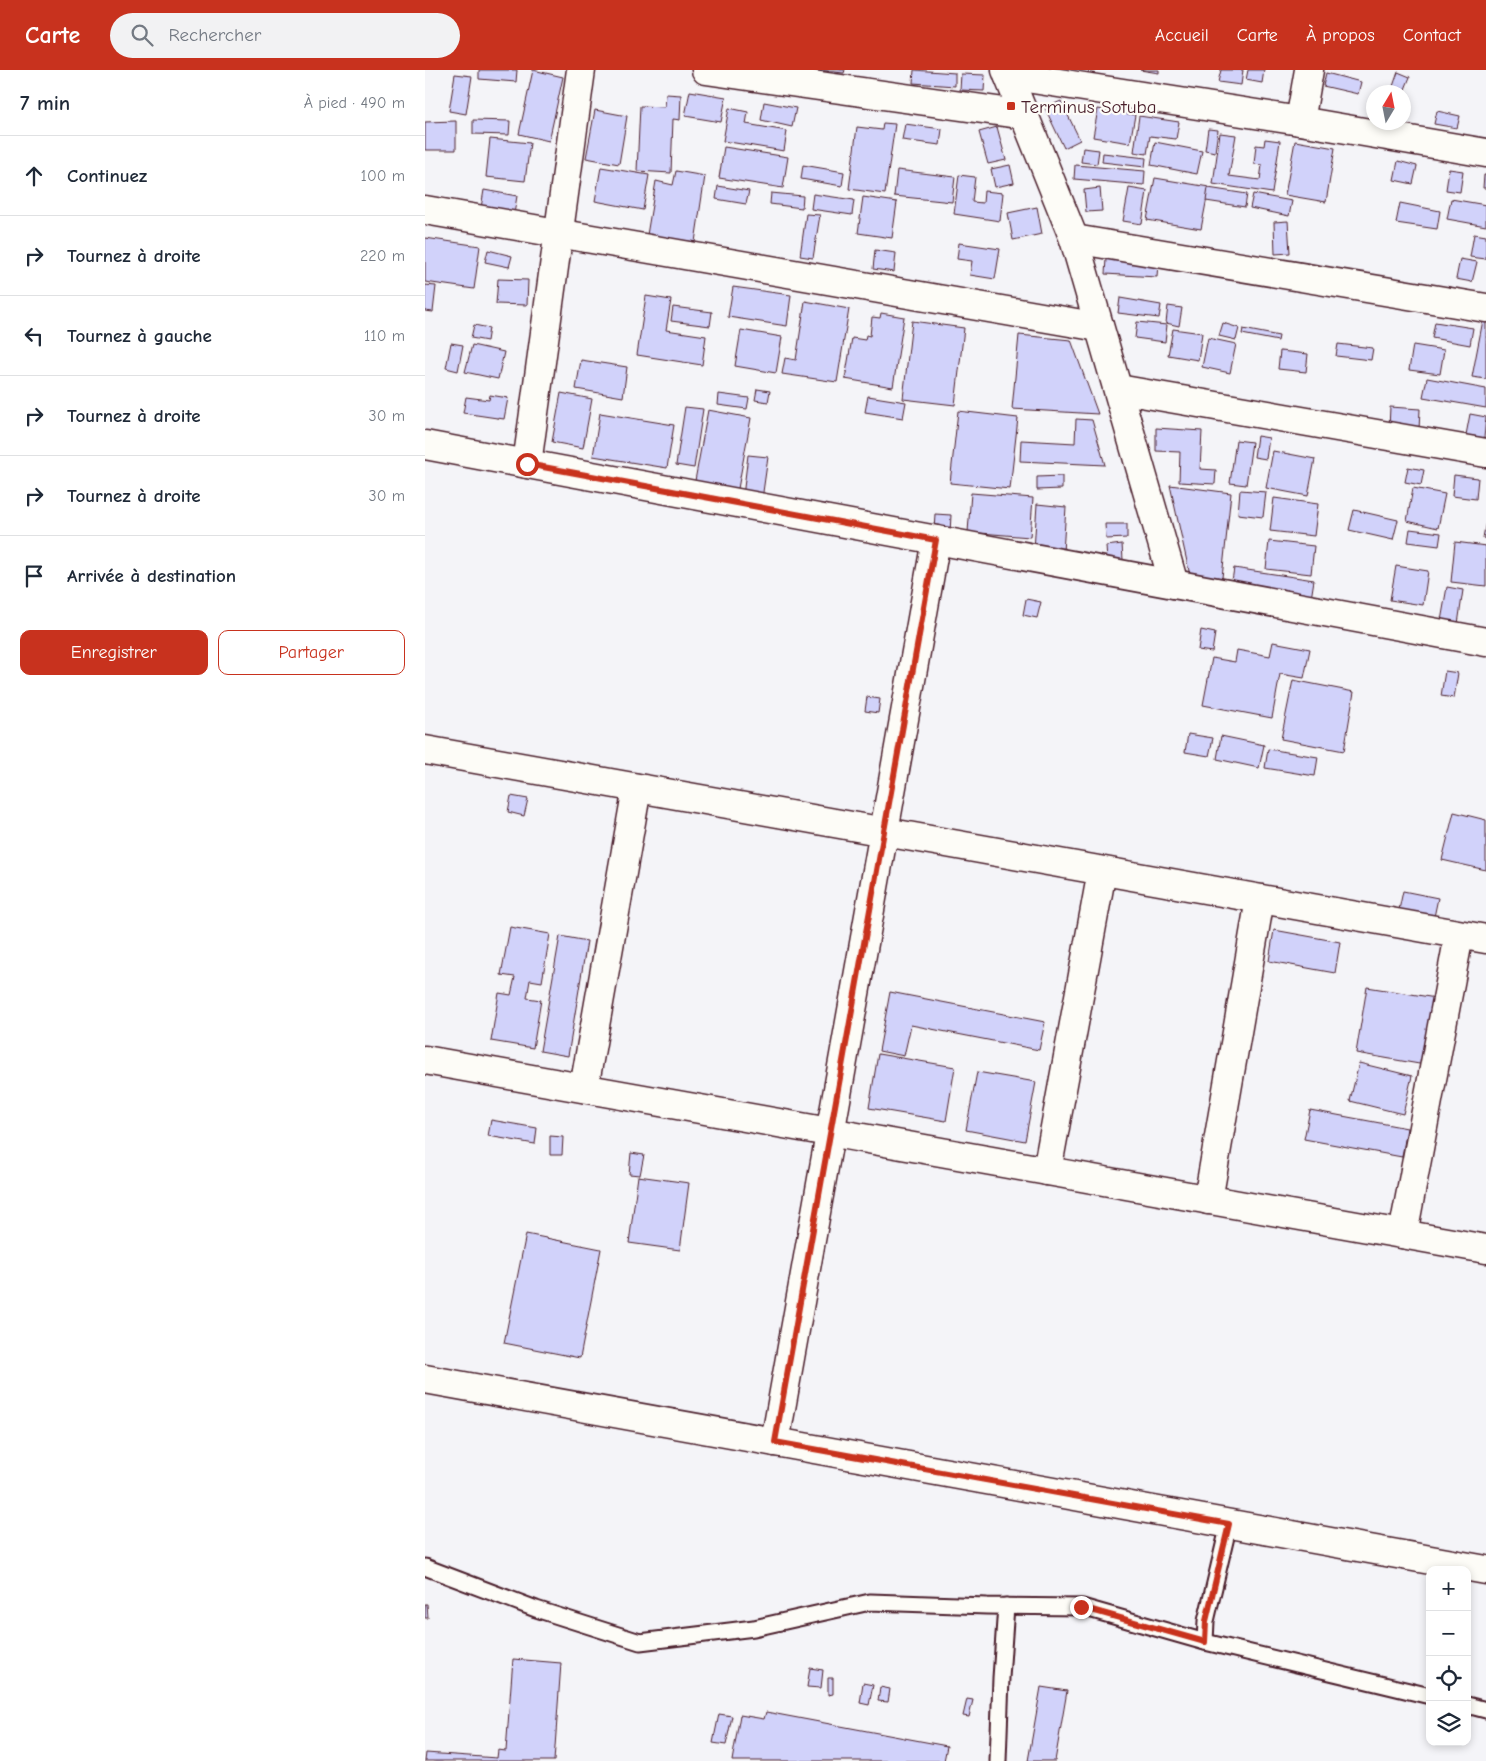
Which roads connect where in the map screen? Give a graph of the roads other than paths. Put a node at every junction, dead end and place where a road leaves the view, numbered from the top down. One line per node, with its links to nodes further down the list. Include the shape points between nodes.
1 (581, 70): 9 (street)
2 (706, 70): 5 (street)
3 (1309, 70): 6 (street)
4 (1007, 72): 5 (street); 6 (street)
5 (1025, 115): 10 (street)
6 (1300, 121): 7 (street)
7 (1486, 153)
8 (425, 210): 9 (street)
9 (559, 234): 12 (street); 16 (street)
10 (1074, 239): 11 (street); 12 (street)
11 (1486, 308)
12 (1099, 327): 13 (street)
13 (1118, 389): 15 (street); 18 (street)
14 (425, 446): 16 (street)
15 (1486, 454)
16 (527, 464): 17 (street)
17 (936, 540): 18 (street); 22 (street)
18 (1174, 584): 19 (street)
19 (1486, 642)
20 (425, 750): 21 (street)
21 (637, 788): 22 (street); 28 (street)
22 (884, 832): 23 (street); 29 (street)
23 (1102, 871): 24 (street); 30 (street)
24 (1260, 899): 25 (street); 31 (street)
25 (1459, 935): 26 (street); 32 (street)
26 (1486, 940)
27 (425, 1060): 28 (street)
28 (584, 1088): 29 (street)
29 (831, 1132): 30 (street); 35 (street)
30 (1047, 1171): 31 (street)
31 (1208, 1200): 32 (street)
32 (1403, 1234): 33 (street)
33 (1486, 1249)
34 (425, 1379): 35 (street)
35 (775, 1442): 36 (street)
36 (1229, 1524): 38 (street); 40 (lane, via 1206,1621)
37 (425, 1567): 39 (lane, via 536,1609 640,1642 754,1628 870,1602)
38 (1486, 1570)
39 (1006, 1606): 40 (lane, via 1081,1607); 44 (lane)
40 (1205, 1642): 41 (lane)
41 (1426, 1695)
42 (1471, 1707): 43 (lane)
43 (1486, 1710)
44 (998, 1761)

